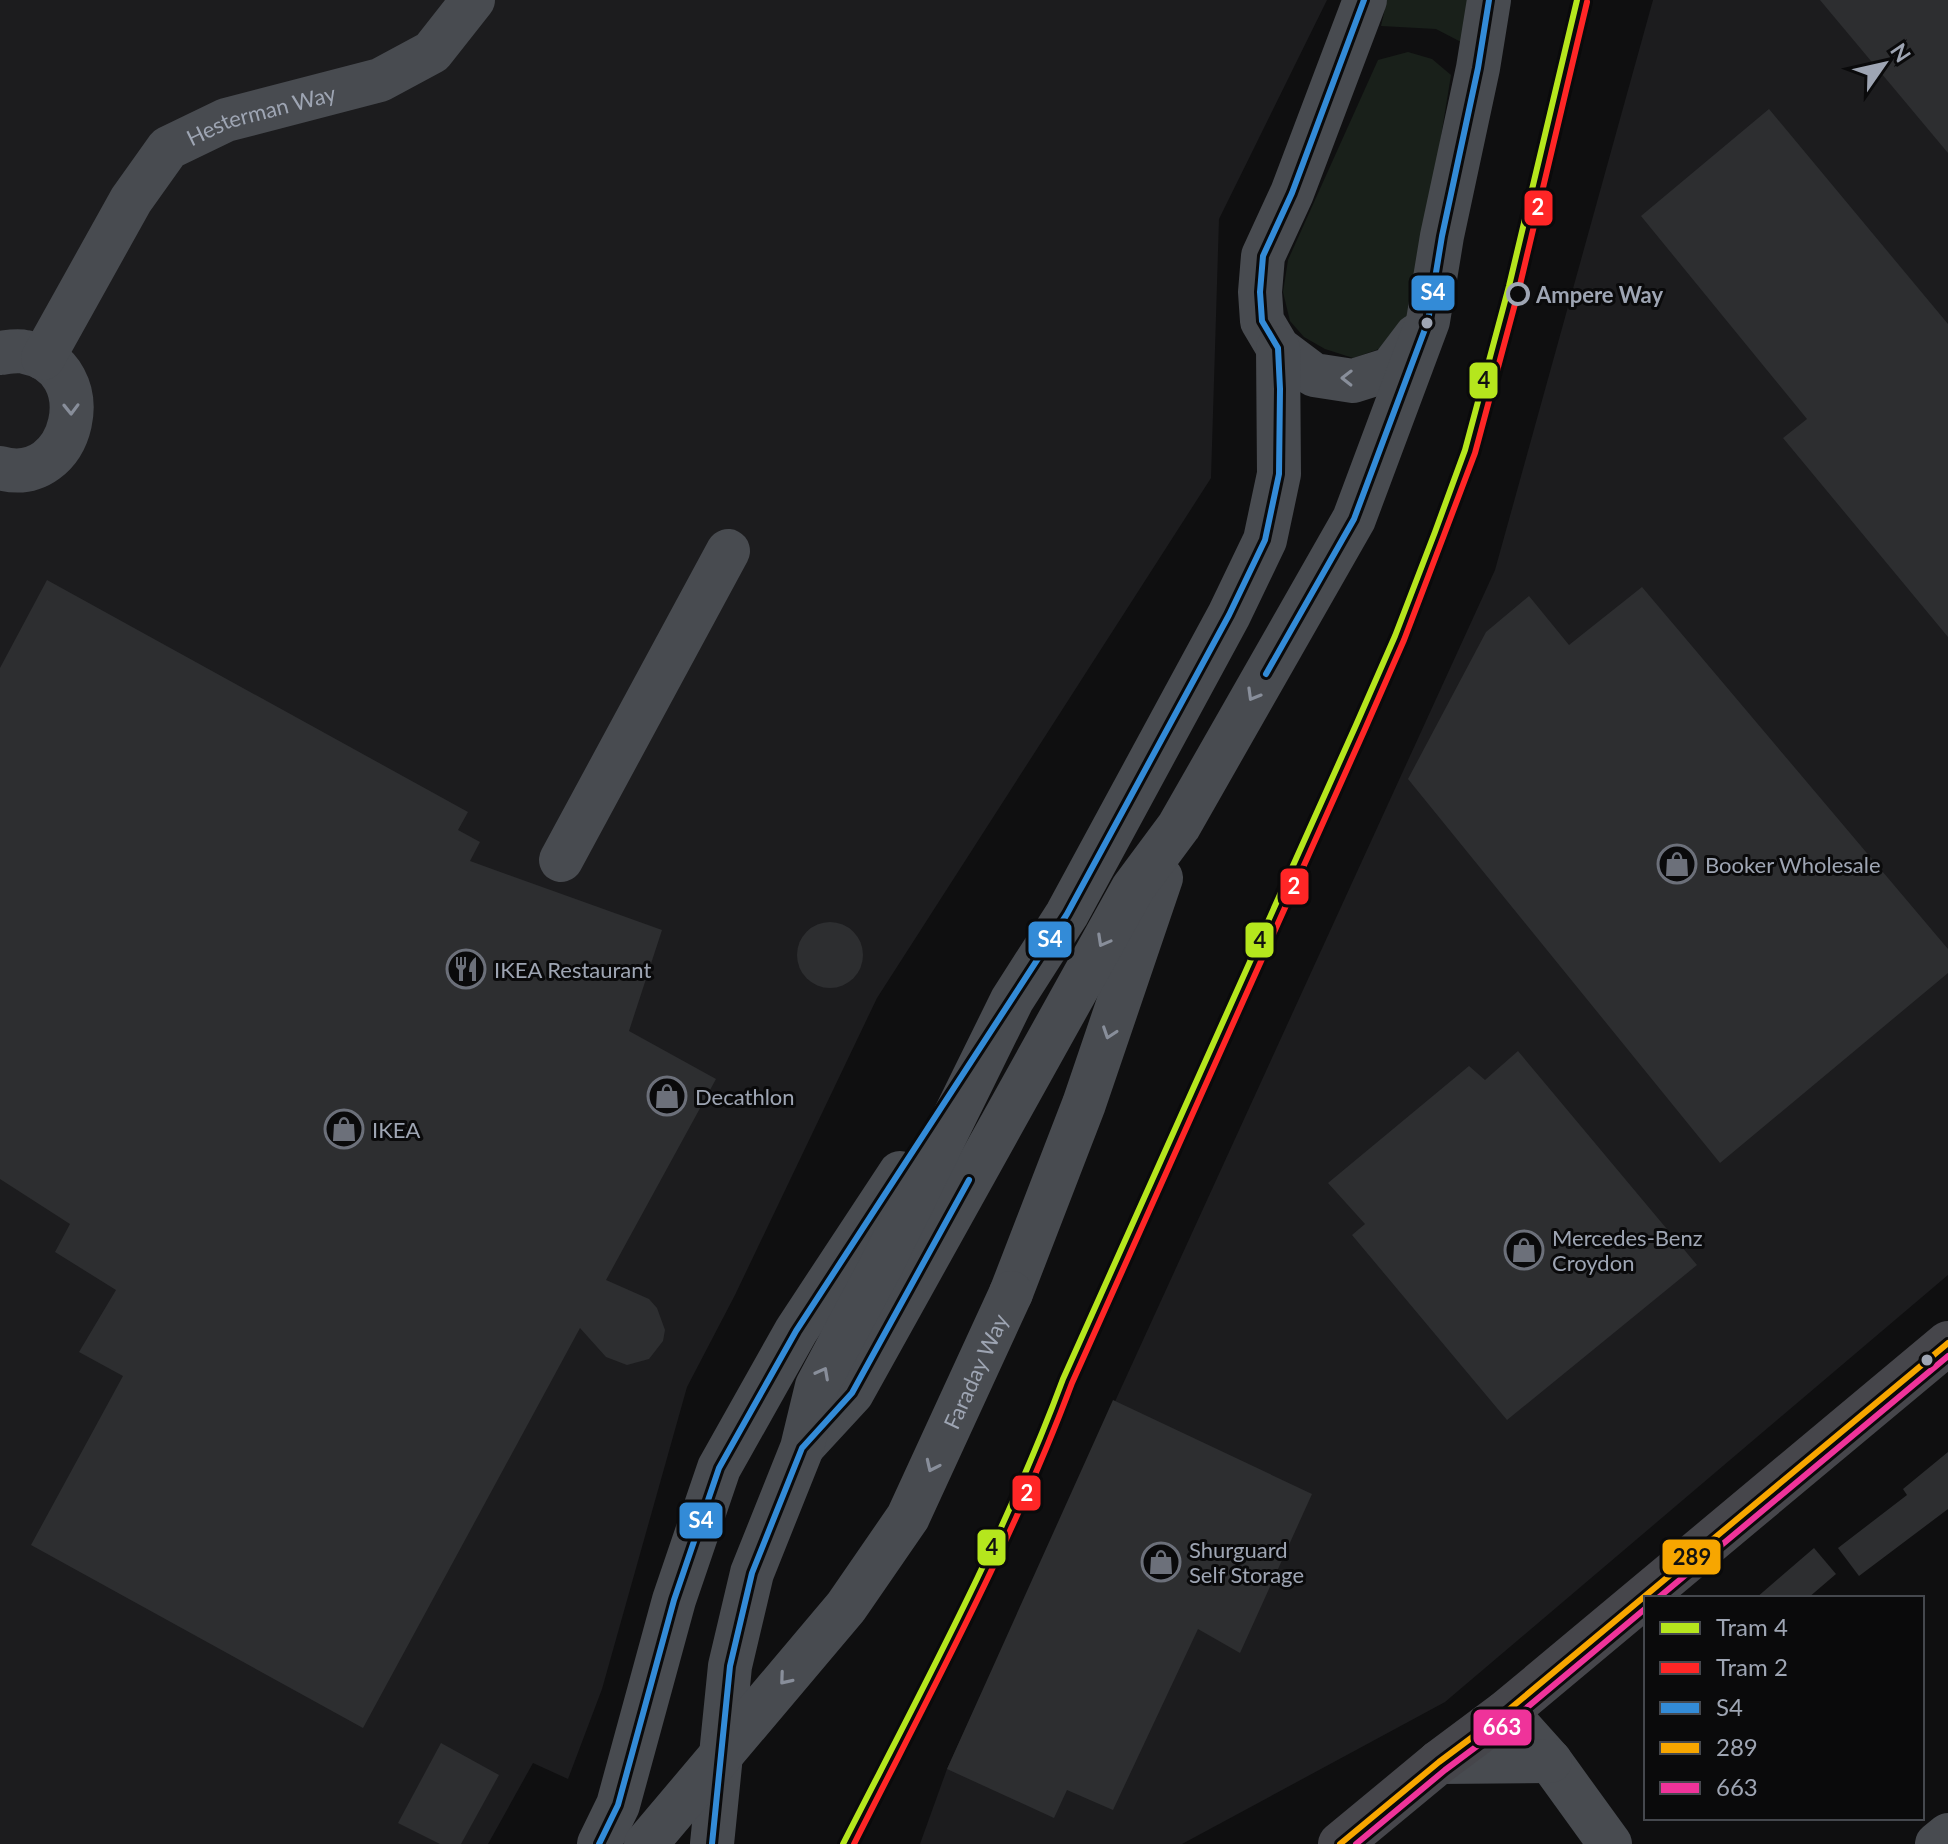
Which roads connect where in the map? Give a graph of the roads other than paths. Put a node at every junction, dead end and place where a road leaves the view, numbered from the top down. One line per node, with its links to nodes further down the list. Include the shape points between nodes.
1 (473, 0): 7 (street, Hesterman Way, via 432,52 380,80 226,120 168,148 131,200)
2 (1489, 0): 4 (street)
3 (1364, 2): 5 (street, via 1263,256 1262,321)
4 (1428, 321): 5 (street, one-way to 5, via 1391,369 1353,381 1314,375); 10 (street, one-way to 10, via 1354,519)
5 (1278, 348): 12 (street, via 1279,474 1265,540 1067,914)
6 (0, 353): 7 (street, via 23,351)
7 (43, 358): 8 (street, one-way to 8, via 67,383 73,415 68,436 36,466)
8 (0, 468)
9 (728, 551): 11 (street)
10 (1179, 826): 14 (street, one-way to 14, via 1133,888 852,1393); 22 (street, Faraday Way, one-way to 22, bridge, via 1084,1104 1011,1293 908,1517 836,1619)
11 (561, 860)
12 (1012, 1000): 14 (street, one-way to 12, via 817,1386); 21 (street, via 796,1331 719,1468 674,1600 618,1805)
13 (1948, 1343): 15 (highway)
14 (802, 1448): 23 (street, via 752,1573 730,1666)
15 (1645, 1596)
16 (1644, 1597): 17 (highway)
17 (1506, 1712): 18 (street); 19 (highway)
18 (1550, 1761): 19 (street); 25 (street)
19 (1439, 1762): 24 (highway)
20 (1948, 1835): 26 (street)
21 (599, 1844)
22 (646, 1844)
23 (712, 1844)
24 (1340, 1844)
25 (1610, 1844)
26 (1937, 1844)

